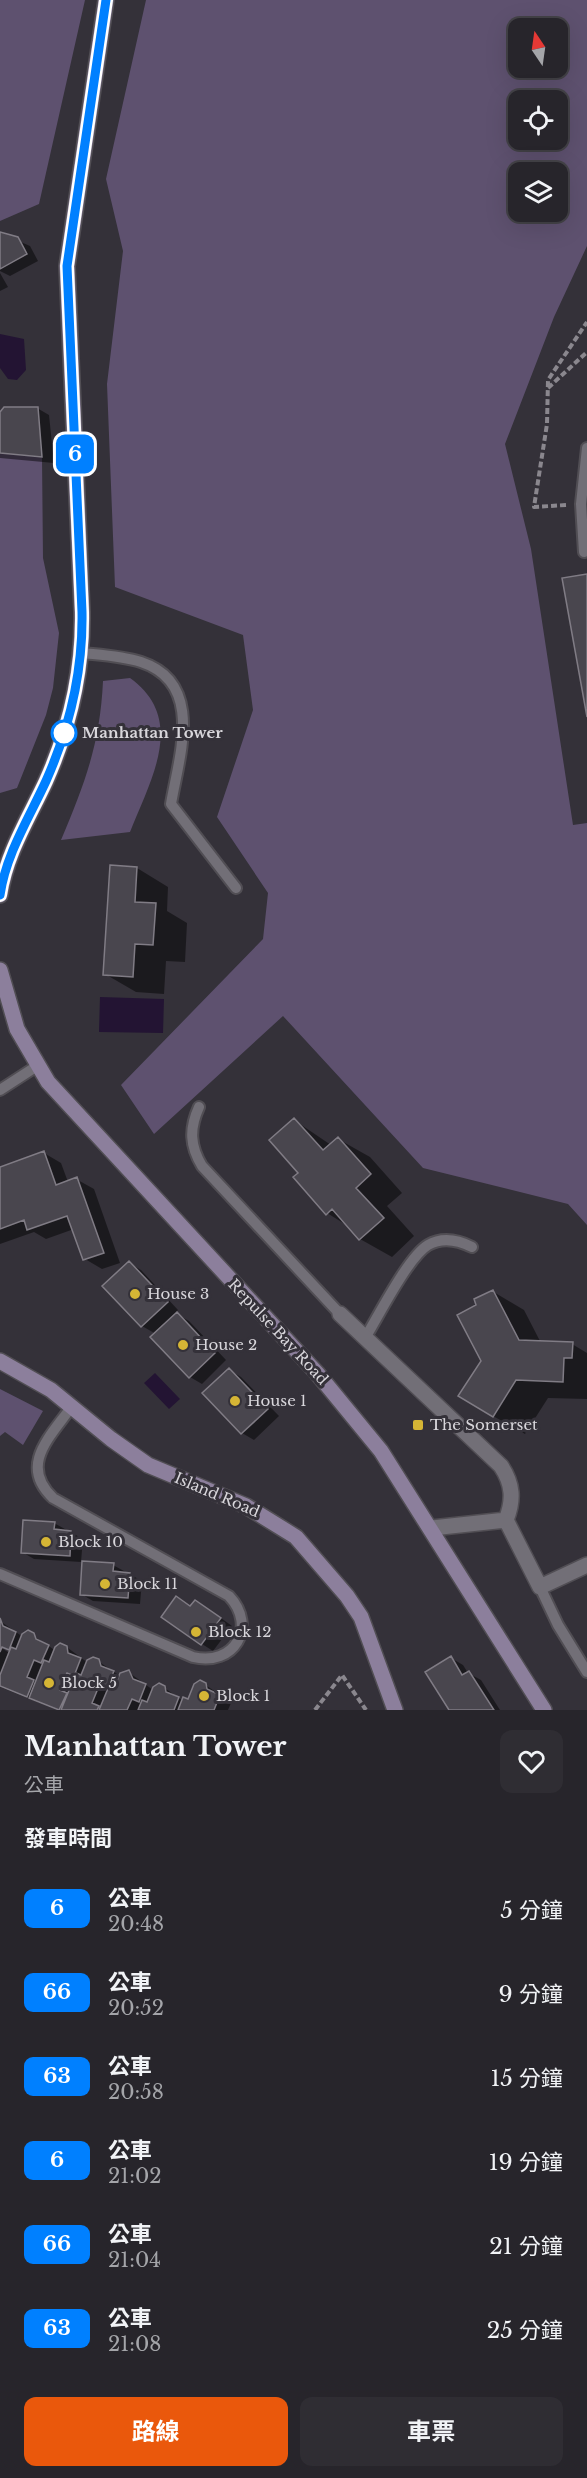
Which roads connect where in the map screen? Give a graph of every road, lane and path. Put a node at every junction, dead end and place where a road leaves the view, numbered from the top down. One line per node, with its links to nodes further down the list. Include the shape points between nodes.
1 (106, 0): 8 (main road, via 67,266)
2 (587, 322): 4 (path, via 548,380)
3 (587, 352): 4 (path)
4 (548, 388): 6 (path, via 547,424 534,507)
5 (587, 448): 6 (lane)
6 (581, 504): 7 (lane, via 584,552)
7 (587, 551)
8 (81, 653): 9 (lane, via 142,662 173,686 184,713 184,728 171,804); 10 (main road, via 64,733 11,855)
9 (236, 888)
10 (0, 895)
11 (0, 969): 12 (main road, Repulse Bay Road, via 10,1010)
12 (38, 1066): 13 (lane); 21 (main road, Repulse Bay Road, via 59,1096 324,1382 381,1450)
13 (0, 1090)
14 (199, 1107): 16 (lane, via 191,1132 202,1166)
15 (472, 1247): 17 (lane, via 450,1240 438,1241 419,1252)
16 (340, 1314): 17 (street)
17 (365, 1338): 20 (street, via 501,1466 511,1487)
18 (0, 1361): 19 (main road, Island Road, via 28,1374)
19 (72, 1406): 23 (lane, via 38,1459 37,1471 45,1490 229,1596 240,1611 239,1639 233,1648 214,1659 193,1657); 28 (main road, Island Road, via 148,1465 246,1506 296,1537 361,1617)
20 (506, 1520): 21 (street); 24 (street)
21 (432, 1528): 29 (main road, Repulse Bay Road)
22 (587, 1566): 24 (street)
23 (0, 1574)
24 (540, 1587): 25 (lane)
25 (587, 1672)
26 (315, 1710): 27 (path, via 342,1676)
27 (366, 1710)
28 (395, 1710)
29 (544, 1710)

